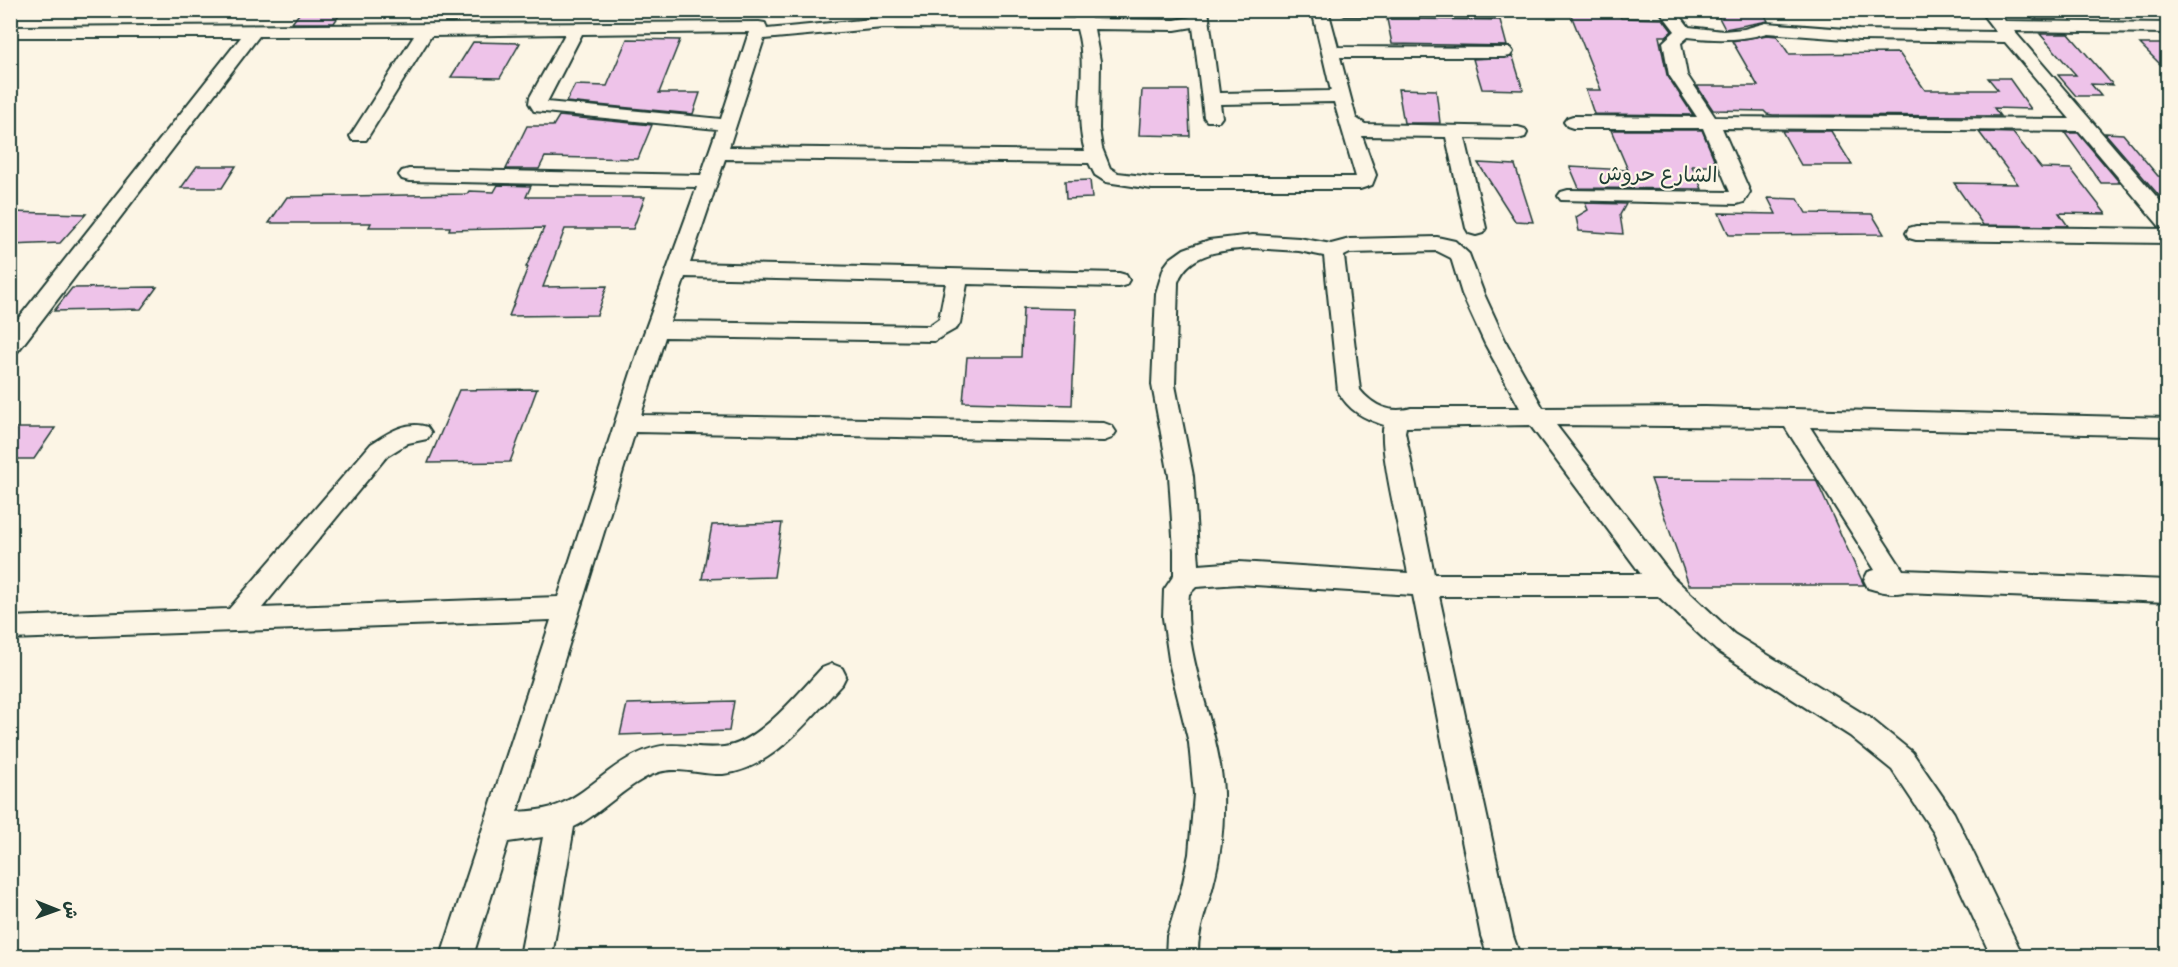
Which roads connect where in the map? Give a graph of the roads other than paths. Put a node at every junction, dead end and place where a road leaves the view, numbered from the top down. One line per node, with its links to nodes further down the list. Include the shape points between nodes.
1 (1320, 10): 16 (street)
2 (1345, 10): 6 (street)
3 (1666, 10): 14 (street)
4 (1987, 10): 15 (street)
5 (1200, 13): 7 (street, via 1196,21 1181,24); 18 (street, via 1212,108)
6 (1493, 13)
7 (1082, 18): 8 (street); 28 (street, via 1091,60 1090,129)
8 (760, 24): 10 (street); 22 (street)
9 (2168, 27): 15 (street)
10 (576, 29): 12 (street); 22 (street, via 539,97 540,107)
11 (254, 31): 12 (street); 13 (street); 41 (street)
12 (426, 31): 26 (street)
13 (10, 32)
14 (1684, 32): 15 (street, via 1723,36 1766,28 1859,35); 21 (street, via 1671,42 1678,75)
15 (2006, 32): 23 (street)
16 (1331, 52): 17 (street); 18 (street)
17 (1504, 52)
18 (1341, 96): 19 (street)
19 (1347, 119): 24 (street, via 1361,130); 28 (street, via 1366,175 1365,181 1352,184 1128,181 1102,171)
20 (1573, 122): 21 (street)
21 (1710, 123): 23 (street); 31 (street, الشارع حروش, via 1740,192 1737,198)
22 (728, 125): 27 (street)
23 (2085, 125): 32 (street)
24 (1454, 132): 25 (street); 33 (street)
25 (1518, 133)
26 (359, 136)
27 (717, 153): 28 (street); 30 (street)
28 (1095, 157)
29 (409, 175): 30 (street)
30 (708, 181): 37 (street)
31 (1568, 196)
32 (2168, 223)
33 (1476, 228)
34 (1916, 233): 35 (street)
35 (2168, 236)
36 (1336, 252): 42 (street, via 1350,246 1437,244 1459,254 1496,344); 44 (street, via 1349,390 1364,409); 49 (street, via 1295,243 1213,245 1177,264 1164,301 1164,389 1179,461)
37 (677, 270): 38 (street); 40 (street)
38 (958, 276): 39 (street); 40 (street, via 949,323 934,333)
39 (1119, 280)
40 (657, 329): 45 (street)
41 (10, 345)
42 (1536, 416): 43 (street); 44 (street, via 1411,417); 51 (street)
43 (1792, 418): 46 (street); 52 (street, via 1887,582)
44 (1397, 421): 50 (street, via 1394,432 1398,464)
45 (626, 423): 47 (street); 53 (street)
46 (2168, 427)
47 (1104, 432)
48 (419, 433): 54 (street, via 402,435 379,450)
49 (1187, 579): 50 (street, via 1239,573); 61 (street, via 1177,589 1179,652 1205,754 1208,784 1200,878 1185,927)
50 (1424, 585): 51 (street); 62 (street)
51 (1664, 585): 63 (street, via 1725,642 1860,727 1902,761 1944,823)
52 (2168, 591)
53 (568, 608): 54 (street); 58 (street)
54 (234, 621): 55 (street)
55 (10, 628)
56 (832, 676): 57 (street, via 753,750 731,759 659,759)
57 (561, 818): 58 (street); 60 (street)
58 (499, 828): 59 (street)
59 (458, 957)
60 (536, 957)
61 (1182, 957)
62 (1504, 957)
63 (2007, 957)

